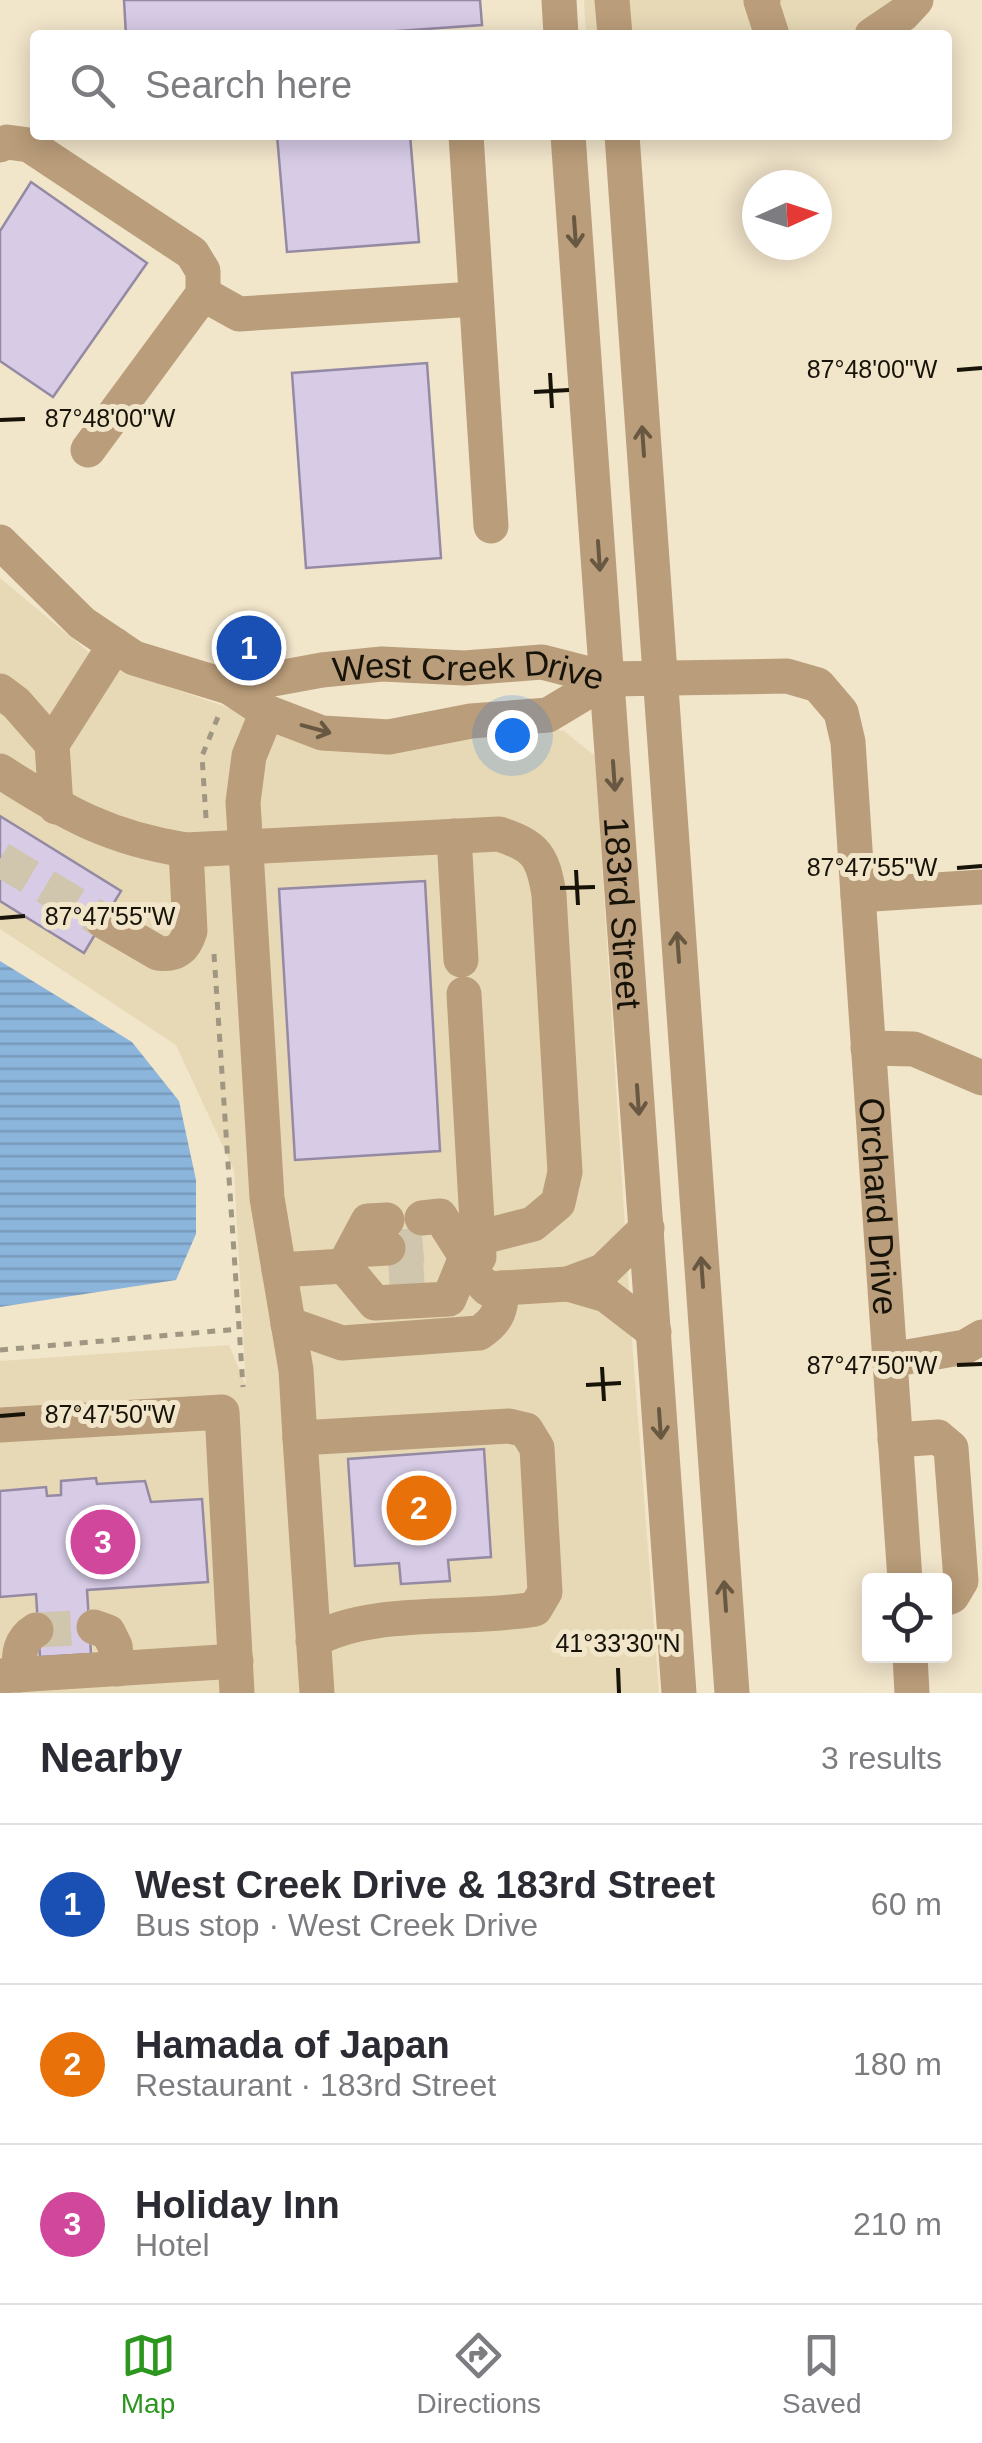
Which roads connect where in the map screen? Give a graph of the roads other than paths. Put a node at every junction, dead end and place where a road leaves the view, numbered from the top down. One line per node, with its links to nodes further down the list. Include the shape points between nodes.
1 (558, 0): 5 (street)
2 (612, 0): 6 (street)
3 (760, 0): 7 (street)
4 (916, 0): 8 (street)
5 (561, 30)
6 (615, 30)
7 (770, 30)
8 (879, 30)
9 (466, 140): 14 (street)
10 (568, 140): 20 (street, 183rd Street, one-way to 20)
11 (622, 140): 19 (street, 183rd Street, one-way to 11)
12 (0, 145): 13 (street, via 29,145 192,253 204,271)
13 (203, 294): 14 (street, via 240,314); 15 (street)
14 (476, 299): 16 (street)
15 (88, 450)
16 (491, 526)
17 (0, 542): 18 (street, West Creek Drive, via 82,624)
18 (115, 645): 22 (street, West Creek Drive); 24 (street)
19 (659, 678): 20 (street, Orchard Drive); 31 (street, Orchard Drive, via 787,676 818,685 841,712 848,742); 62 (street, 183rd Street, one-way to 19)
20 (608, 679): 22 (street, West Creek Drive, via 542,662 464,668 382,664 322,670); 23 (street, West Creek Drive, one-way to 20, via 322,734 389,737 471,720 548,715); 35 (street, 183rd Street, one-way to 35)
21 (0, 691): 24 (street)
22 (225, 699): 23 (street, West Creek Drive)
23 (267, 712): 28 (street, via 249,756)
24 (52, 744): 26 (street)
25 (0, 771): 26 (street)
26 (56, 807): 29 (street, via 100,830)
27 (454, 836): 28 (street); 36 (street, via 463,977); 36 (street, via 499,834 526,843 544,866 565,1172 558,1203 532,1224)
28 (247, 848): 29 (street); 38 (street, via 267,1198)
29 (197, 850): 32 (street, via 190,931 179,951 158,953)
30 (982, 887): 31 (street)
31 (858, 895): 33 (street, Orchard Drive)
32 (103, 921)
33 (868, 1048): 34 (street, via 914,1049); 44 (street, Orchard Drive)
34 (982, 1078)
35 (647, 1228): 39 (street, via 603,1271); 42 (street, 183rd Street)
36 (434, 1249): 37 (street); 37 (street, via 368,1222); 37 (street, via 449,1299 375,1303); 40 (street, via 488,1289)
37 (350, 1265): 38 (street)
38 (279, 1270): 41 (street)
39 (568, 1284): 40 (street); 42 (street, via 606,1295)
40 (502, 1288): 41 (street, via 501,1312 479,1333 342,1342)
41 (288, 1324): 46 (street)
42 (654, 1332): 61 (street, 183rd Street, one-way to 61)
43 (976, 1344): 44 (street)
44 (890, 1360): 47 (street, Orchard Drive)
45 (0, 1425): 59 (street, via 222,1412)
46 (300, 1438): 55 (street); 55 (street, via 509,1426 526,1430 538,1466 545,1592 534,1609 368,1622)
47 (895, 1440): 48 (street, via 938,1437); 50 (street, Orchard Drive)
48 (966, 1445): 49 (street)
49 (955, 1513): 50 (street); 52 (street, via 961,1581)
50 (901, 1519): 51 (street, Orchard Drive)
51 (904, 1573)
52 (952, 1596)
53 (94, 1626): 57 (street, via 108,1632)
54 (36, 1630): 58 (street, via 19,1649)
55 (313, 1640): 60 (street)
56 (910, 1663): 63 (street)
57 (118, 1669): 58 (street); 59 (street)
58 (10, 1676)
59 (237, 1677)
60 (317, 1693)
61 (679, 1693)
62 (732, 1693)
63 (912, 1693)

